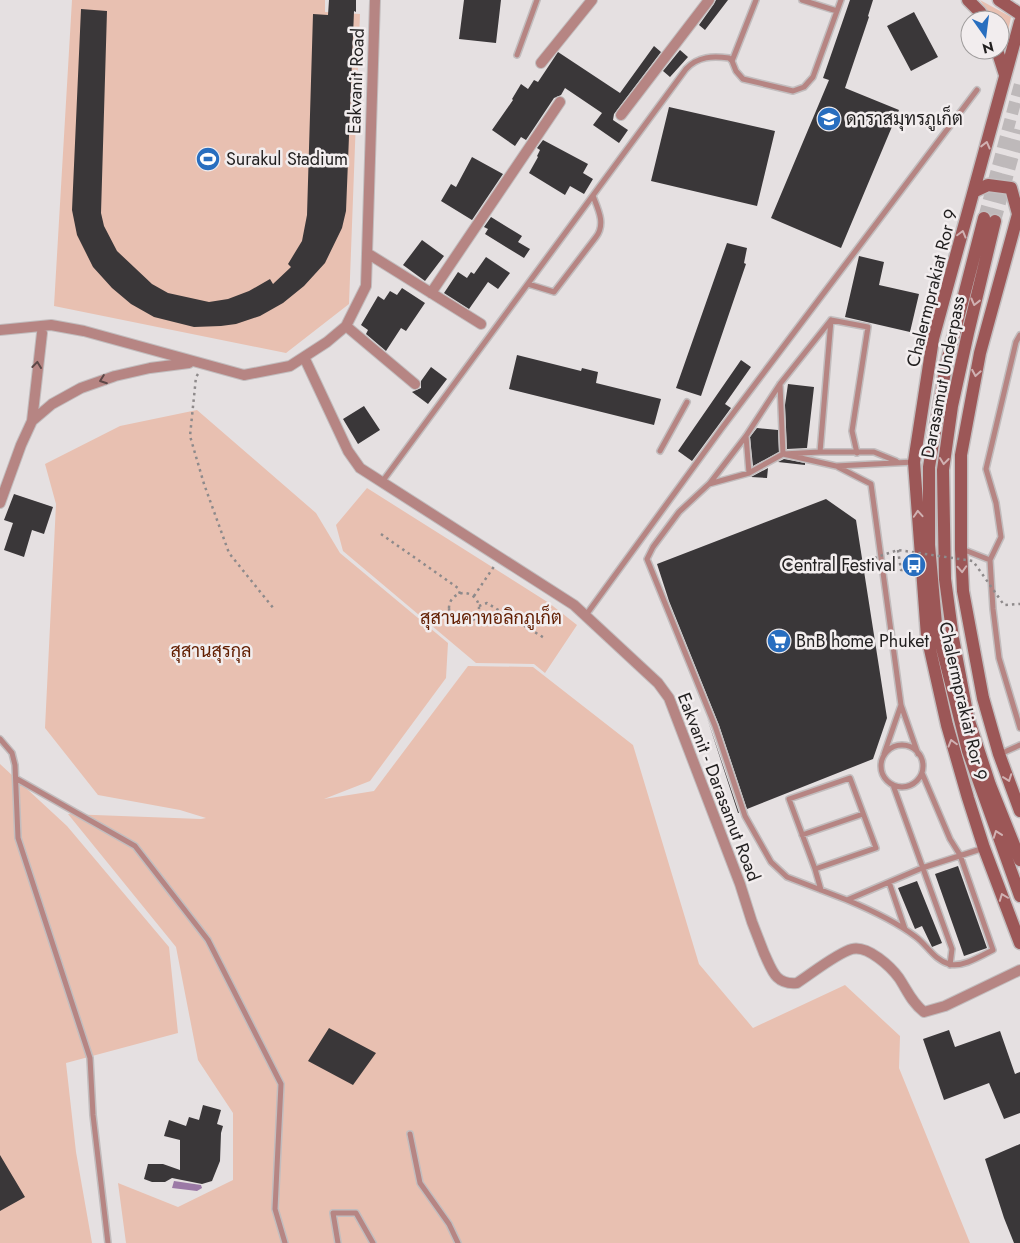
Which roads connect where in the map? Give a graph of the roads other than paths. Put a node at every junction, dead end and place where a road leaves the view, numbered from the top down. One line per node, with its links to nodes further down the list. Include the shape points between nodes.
1 (375, 0): 25 (street, Eakvanit Road)
2 (537, 0): 14 (lane)
3 (592, 0): 17 (street)
4 (709, 0): 21 (street)
5 (756, 0): 16 (lane)
6 (802, 0): 11 (lane)
7 (841, 0): 11 (lane)
8 (968, 0): 10 (main road)
9 (999, 0): 12 (main road)
10 (978, 10)
11 (837, 11): 16 (lane, via 812,77 798,90 793,92 743,79)
12 (1020, 14)
13 (1020, 22): 18 (main road, Chalermprakiat Ror 9)
14 (517, 55)
15 (1000, 60): 18 (main road)
16 (732, 61): 23 (lane, via 730,58 706,57 688,66)
17 (541, 63)
18 (1005, 75): 22 (main road, Chalermprakiat Ror 9, one-way to 18)
19 (977, 90): 59 (lane, via 722,428)
20 (560, 102): 27 (street)
21 (621, 115)
22 (975, 191): 24 (main road, via 988,184 1010,188); 51 (main road, Chalermprakiat Ror 9, one-way to 22, via 933,340)
23 (593, 196): 26 (lane); 26 (lane, via 601,224 600,232 554,292)
24 (1019, 210): 57 (main road, Chalermprakiat Ror 9, one-way to 57, via 980,353 961,455)
25 (367, 253): 27 (street); 31 (street, Eakvanit Road, via 366,286)
26 (528, 284): 54 (lane)
27 (431, 293): 29 (street)
28 (831, 320): 41 (lane); 48 (lane); 49 (lane, via 868,327 852,431)
29 (481, 324)
30 (55, 326): 32 (street); 34 (street); 36 (street)
31 (346, 326): 37 (street, Eakvanit Road); 40 (street)
32 (27, 327): 33 (street); 34 (street)
33 (0, 330)
34 (42, 333): 42 (street, one-way to 34)
35 (1020, 335): 58 (lane, via 986,468 1001,537)
36 (152, 350): 38 (street); 39 (street, via 159,358)
37 (304, 357): 38 (street, Eakvanit Road, via 290,366 244,375); 54 (street, Eakvanit - Darasamut Road, via 348,450 360,468)
38 (200, 364): 39 (street, Eakvanit Road)
39 (150, 368): 44 (street, Eakvanit Road, one-way to 44, via 81,388)
40 (414, 384)
41 (780, 384): 46 (lane); 50 (lane)
42 (34, 397): 44 (street, via 36,403); 45 (street)
43 (687, 402): 47 (lane)
44 (52, 404): 45 (street, Eakvanit Road)
45 (32, 421): 56 (street, Eakvanit Road)
46 (746, 436): 53 (lane); 55 (lane)
47 (660, 451)
48 (820, 452): 49 (lane); 50 (lane)
49 (857, 453): 51 (lane, via 874,452)
50 (783, 454): 52 (lane); 53 (lane)
51 (908, 462): 52 (lane); 73 (main road, Chalermprakiat Ror 9, one-way to 51, via 947,725 927,636)
52 (836, 466): 60 (lane, via 871,484)
53 (749, 473): 55 (lane)
54 (382, 482): 59 (street, Eakvanit - Darasamut Road)
55 (709, 484): 79 (lane, via 680,512 647,559 715,726 745,816 771,862 788,877)
56 (0, 503)
57 (961, 549): 58 (lane); 65 (main road, Chalermprakiat Ror 9, one-way to 65, via 965,601 983,698)
58 (990, 560): 61 (lane, via 999,658)
59 (586, 615): 85 (street, Eakvanit - Darasamut Road, via 658,683 669,698 764,954 781,981 797,983 854,948 871,953 893,971 914,1003 924,1012 945,1006)
60 (901, 705): 64 (lane); 66 (lane)
61 (1020, 728)
62 (0, 739): 68 (lane, via 12,753)
63 (1020, 745): 65 (lane)
64 (918, 754): 66 (lane, via 913,749 900,746); 67 (lane, via 922,759)
65 (999, 754): 70 (main road, Chalermprakiat Ror 9, one-way to 70)
66 (884, 756): 69 (lane, via 881,770)
67 (922, 773): 69 (lane, via 914,784); 74 (lane)
68 (17, 779): 87 (lane, via 18,838 90,1058 93,1115); 88 (lane, via 135,846 208,940 281,1084 275,1209)
69 (893, 785): 77 (lane)
70 (1020, 811)
71 (863, 814): 72 (lane); 72 (lane, via 850,778 789,799); 76 (lane, via 876,848)
72 (802, 835): 76 (lane)
73 (984, 848): 74 (lane); 83 (main road, Chalermprakiat Ror 9, one-way to 73)
74 (960, 855): 77 (lane); 84 (lane, via 993,950 962,964)
75 (1020, 860): 80 (main road, Darasamut Underpass, one-way to 75, via 968,751 936,624 929,545 929,467 946,365 989,219 952,406 943,470 945,579 952,638 968,718)
76 (815, 868): 79 (lane)
77 (922, 868): 78 (lane); 84 (lane, via 952,949)
78 (888, 882): 81 (lane); 82 (lane)
79 (821, 890): 81 (lane)
80 (1020, 896)
81 (847, 900): 82 (lane)
82 (905, 930): 84 (lane, via 918,938 938,959)
83 (1020, 943)
84 (950, 965)
85 (1020, 970)
86 (410, 1134): 91 (lane, via 420,1183 449,1224)
87 (108, 1243)
88 (285, 1243)
89 (338, 1243): 90 (lane, via 333,1213 356,1214)
90 (373, 1243)
91 (458, 1243)

